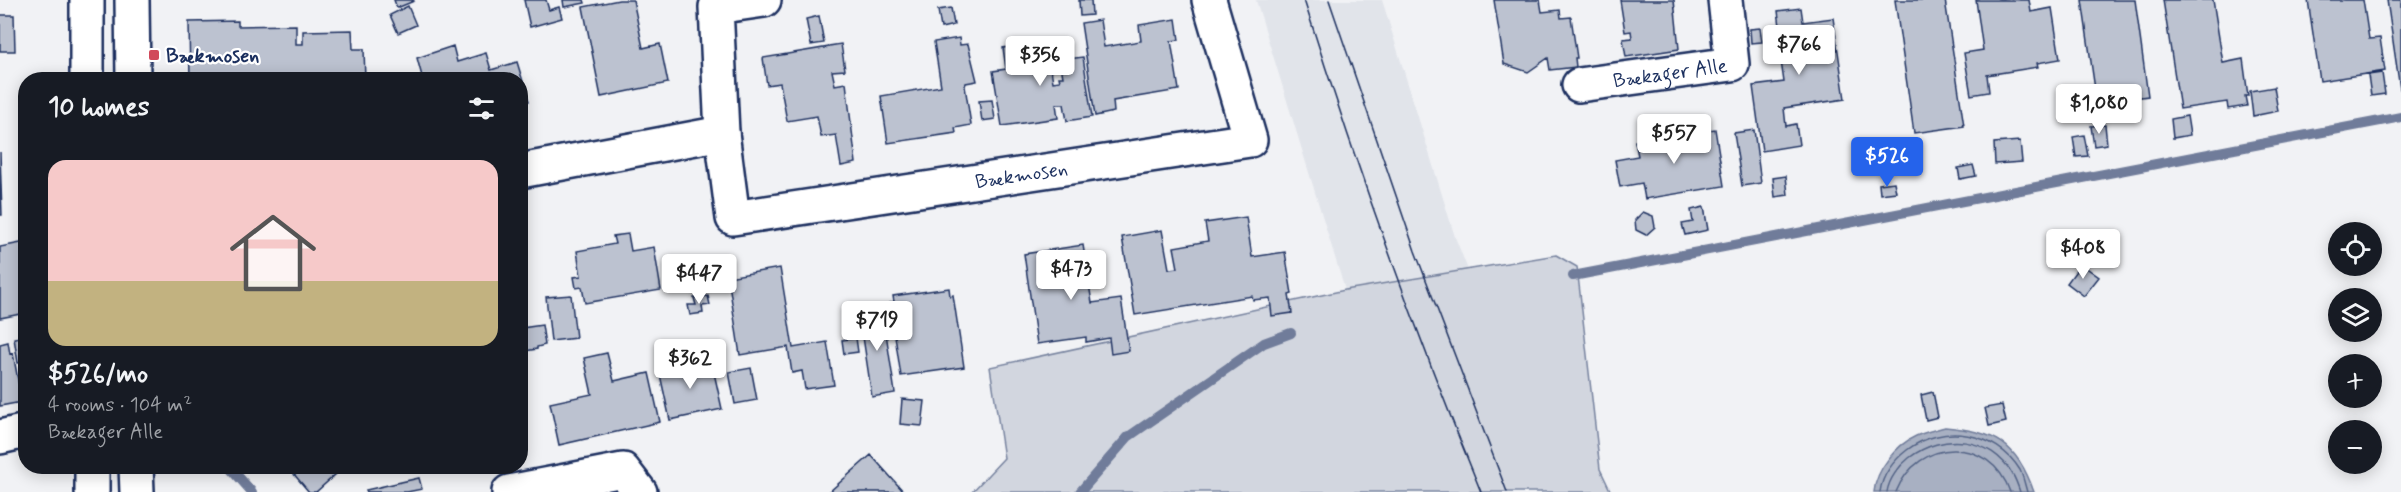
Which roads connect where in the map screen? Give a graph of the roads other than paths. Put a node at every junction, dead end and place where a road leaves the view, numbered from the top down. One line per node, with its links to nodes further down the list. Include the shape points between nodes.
1 (87, 0): 6 (street)
2 (132, 0): 7 (street)
3 (764, 0): 9 (street, Bækmosen, via 716,7)
4 (1209, 0): 9 (street, Bækmosen, via 1250,141 733,218)
5 (1725, 0): 8 (street, Bækager Alle, via 1732,64)
6 (87, 72)
7 (133, 72)
8 (1579, 85)
9 (722, 133): 10 (street)
10 (528, 169)
11 (18, 433): 12 (street)
12 (0, 437)
13 (92, 474): 15 (street)
14 (136, 474): 16 (street)
15 (92, 492)
16 (136, 492)
17 (509, 492): 18 (street, via 623,470)
18 (640, 492)

